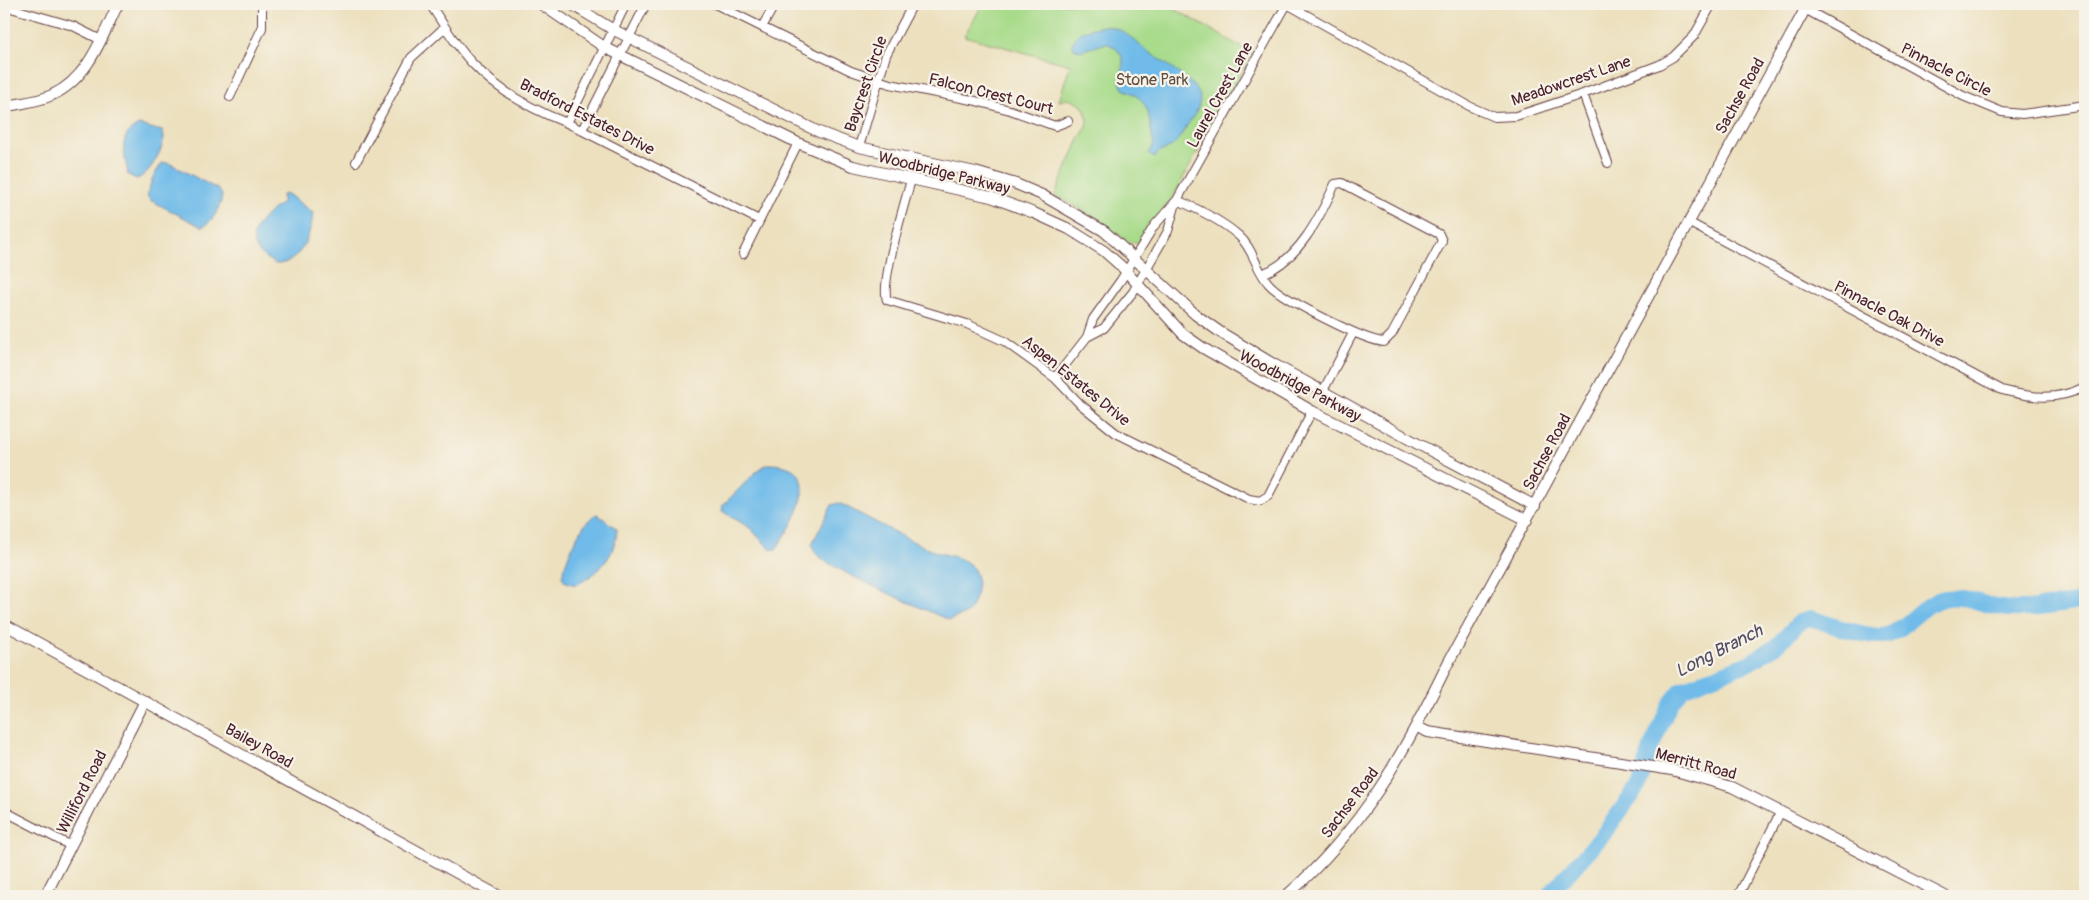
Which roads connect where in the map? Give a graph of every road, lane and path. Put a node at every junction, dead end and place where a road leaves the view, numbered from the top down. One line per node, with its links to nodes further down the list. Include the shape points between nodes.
1 (118, 4): 19 (main road)
2 (262, 4): 24 (street, via 262,28)
3 (430, 4): 15 (street, Bradford Estates Drive)
4 (540, 4): 20 (main road, Woodbridge Parkway)
5 (571, 4): 17 (main road, Woodbridge Parkway)
6 (626, 4): 17 (street)
7 (646, 4): 18 (street)
8 (715, 4): 16 (street, Falcon Crest Court)
9 (775, 4): 16 (street)
10 (914, 4): 22 (street, Baycrest Circle, via 889,50)
11 (1287, 4): 23 (street, Meadowcrest Lane, via 1471,108 1494,117 1516,116); 35 (street, Laurel Crest Lane)
12 (1712, 4): 23 (street, Meadowcrest Lane, via 1694,36 1674,57)
13 (4, 6): 19 (street, via 73,26)
14 (1807, 6): 25 (street, Pinnacle Circle, via 1942,85 2002,112 2022,114); 37 (main road, Sachse Road)
15 (445, 27): 28 (street, Bradford Estates Drive, via 473,64 505,91); 32 (street, via 412,58)
16 (762, 27): 22 (street, Falcon Crest Court, via 851,71)
17 (612, 29): 18 (main road, Woodbridge Parkway); 20 (street)
18 (628, 37): 21 (street); 31 (main road, Woodbridge Parkway, via 819,132)
19 (101, 40): 26 (main road, via 71,85 51,96)
20 (604, 47): 21 (main road, Woodbridge Parkway); 28 (street)
21 (618, 55): 29 (street); 30 (main road, Woodbridge Parkway)
22 (879, 80): 27 (street, Falcon Crest Court, via 980,102 1055,126); 31 (street, Baycrest Circle)
23 (1583, 94): 33 (street)
24 (230, 96)
25 (2085, 105)
26 (4, 107)
27 (1068, 121)
28 (566, 123): 29 (street, Bradford Estates Drive)
29 (582, 130): 36 (street, Bradford Estates Drive)
30 (798, 143): 34 (main road, Woodbridge Parkway, via 854,166); 36 (street)
31 (859, 147): 39 (main road, Woodbridge Parkway, via 1016,184 1104,230)
32 (356, 162)
33 (1608, 163)
34 (911, 180): 41 (main road, Woodbridge Parkway, via 991,197 1034,213 1069,229 1104,251); 46 (street, Aspen Estates Drive, via 886,278 887,300 984,331 1004,341)
35 (1177, 200): 39 (street, Laurel Crest Lane, via 1154,226); 40 (street, Laurel Crest Lane, via 1168,231); 42 (street, via 1238,234)
36 (760, 220): 38 (street)
37 (1688, 222): 47 (street, Pinnacle Oak Drive, via 2002,390 2046,398); 50 (main road, Sachse Road)
38 (743, 254)
39 (1135, 257): 40 (main road, Woodbridge Parkway); 41 (street, Laurel Crest Lane)
40 (1147, 269): 43 (street, Laurel Crest Lane); 48 (main road, Woodbridge Parkway, via 1196,315 1220,332)
41 (1126, 271): 43 (main road, Woodbridge Parkway); 45 (street, Laurel Crest Lane, via 1093,319)
42 (1262, 274): 44 (street, via 1282,294); 44 (street, via 1286,261 1315,221 1335,184 1352,187 1439,234 1442,241 1439,249 1392,334 1384,342 1376,342)
43 (1138, 284): 45 (street, Laurel Crest Lane, via 1104,328); 49 (main road, Woodbridge Parkway, via 1183,334)
44 (1353, 333): 48 (street)
45 (1087, 337): 46 (street)
46 (1055, 378): 49 (street, Aspen Estates Drive, via 1080,404 1116,433 1260,501 1268,496)
47 (2085, 387)
48 (1323, 391): 50 (main road, Woodbridge Parkway)
49 (1312, 411): 51 (main road, Woodbridge Parkway)
50 (1535, 506): 51 (main road, Sachse Road)
51 (1527, 520): 54 (main road, Sachse Road, via 1447,665)
52 (4, 624): 53 (main road, Bailey Road)
53 (146, 701): 57 (main road, Williford Road); 59 (main road, Bailey Road)
54 (1417, 727): 56 (main road, Merritt Road, via 1428,732 1672,770 1732,788); 60 (main road, Sachse Road, via 1396,766 1345,838 1313,873)
55 (4, 811): 57 (street)
56 (1781, 811): 61 (street); 62 (main road, Merritt Road)
57 (71, 846): 58 (main road, Williford Road)
58 (46, 896)
59 (499, 896)
60 (1286, 896)
61 (1738, 896)
62 (1945, 896)

